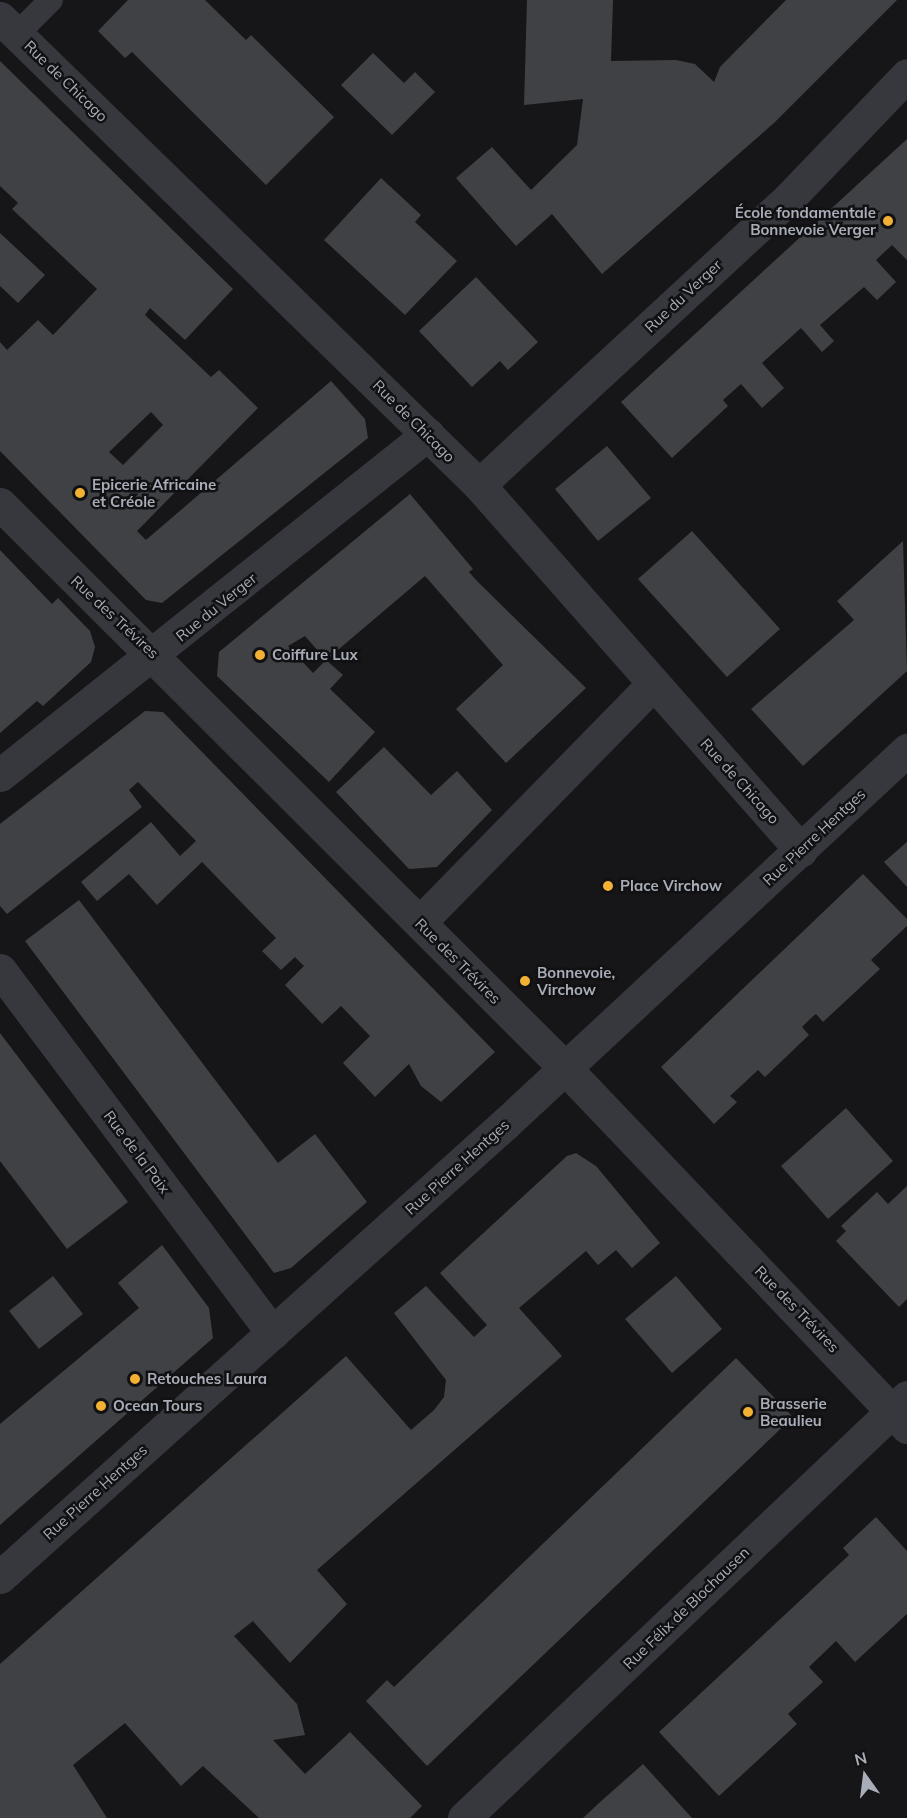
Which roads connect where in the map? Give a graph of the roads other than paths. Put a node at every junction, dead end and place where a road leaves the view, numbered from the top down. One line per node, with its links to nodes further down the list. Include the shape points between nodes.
1 (51, 0): 2 (lane)
2 (9, 26): 4 (street, Rue de Chicago)
3 (907, 75): 5 (street, Rue du Verger, via 789,198)
4 (428, 434): 5 (street, Rue de Chicago); 7 (street, Rue du Verger)
5 (479, 485): 8 (street, Rue de Chicago)
6 (0, 504): 7 (street, Rue des Trévires)
7 (156, 656): 10 (street, Rue du Verger); 12 (street, Rue des Trévires)
8 (654, 683): 11 (street, Rue de Chicago); 12 (street)
9 (907, 750): 11 (street, Rue Pierre Hentges)
10 (0, 775)
11 (801, 850): 14 (street, Rue Pierre Hentges)
12 (420, 922): 14 (street, Rue des Trévires)
13 (0, 970): 15 (street, Rue de la Paix)
14 (565, 1068): 15 (street, Rue Pierre Hentges); 16 (street, Rue des Trévires)
15 (273, 1333): 17 (street, Rue Pierre Hentges)
16 (902, 1411): 18 (street, Rue Félix de Blochausen)
17 (0, 1577)
18 (464, 1818)

